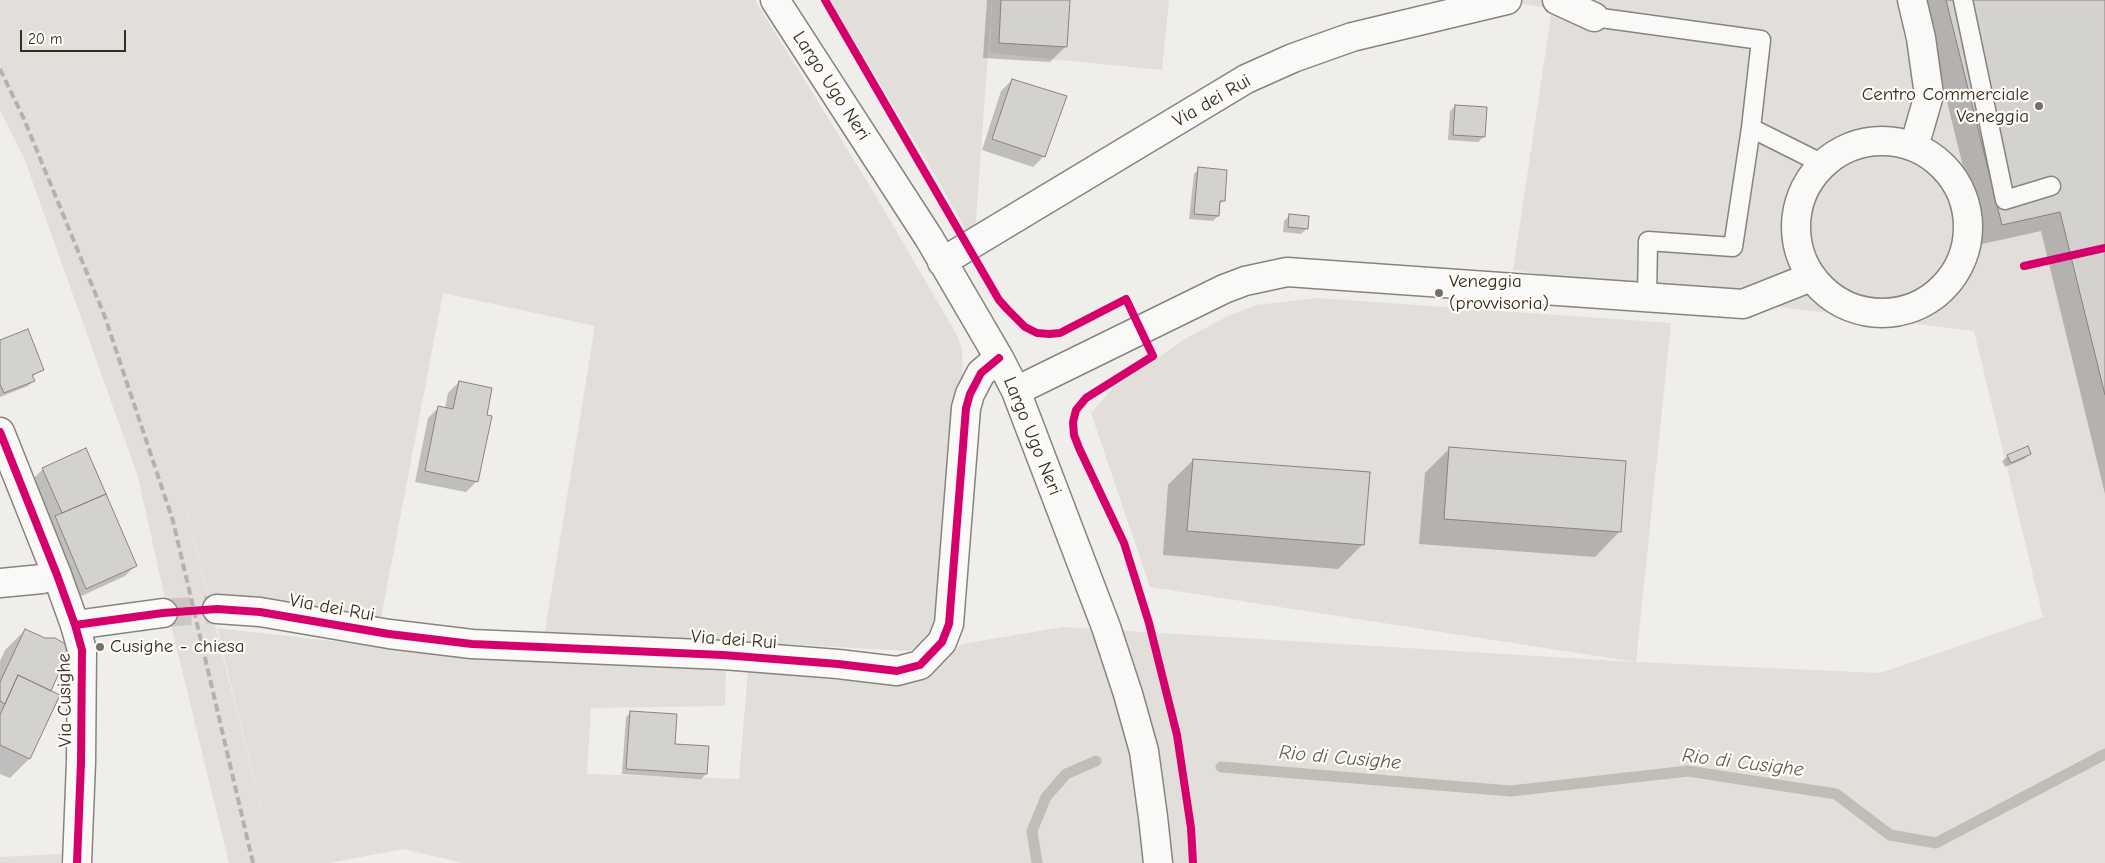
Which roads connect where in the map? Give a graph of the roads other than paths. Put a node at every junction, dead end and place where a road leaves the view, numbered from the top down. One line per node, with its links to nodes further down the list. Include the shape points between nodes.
1 (775, 0): 11 (street, Largo Ugo Neri)
2 (1507, 0): 11 (street, Via dei Rui, via 1352,38 1293,58 1246,79)
3 (1557, 0): 6 (street)
4 (1912, 0): 8 (street, via 1929,94)
5 (1963, 0): 10 (lane, via 2004,200)
6 (1594, 17): 7 (lane, via 1761,40)
7 (1751, 128): 9 (lane); 13 (lane, via 1733,246 1648,241)
8 (1914, 147): 9 (street, via 1890,141 1866,142 1844,150); 12 (street, via 1938,161 1956,182 1966,209 1968,236 1959,265 1942,289 1918,306 1888,313 1859,310 1832,298)
9 (1823, 164): 12 (street, via 1808,183 1798,206 1796,231 1800,255)
10 (2051, 186)
11 (942, 262): 14 (street, Largo Ugo Neri)
12 (1811, 277): 13 (street, via 1743,304)
13 (1647, 298): 15 (street, via 1286,272 1224,289)
14 (999, 358): 15 (street, Largo Ugo Neri); 19 (street, Via dei Rui, via 980,373 966,408 949,624 942,642 920,665 898,671 723,655 472,644 388,634 260,612)
15 (1016, 391): 23 (street, Largo Ugo Neri, via 1106,627 1128,694 1144,751)
16 (0, 432): 17 (street, Via Cusighe)
17 (57, 575): 18 (street); 21 (street, Via Cusighe)
18 (0, 583)
19 (216, 609)
20 (163, 613): 21 (street)
21 (75, 624): 22 (street, Via Cusighe, via 82,650)
22 (77, 863)
23 (1158, 863)

